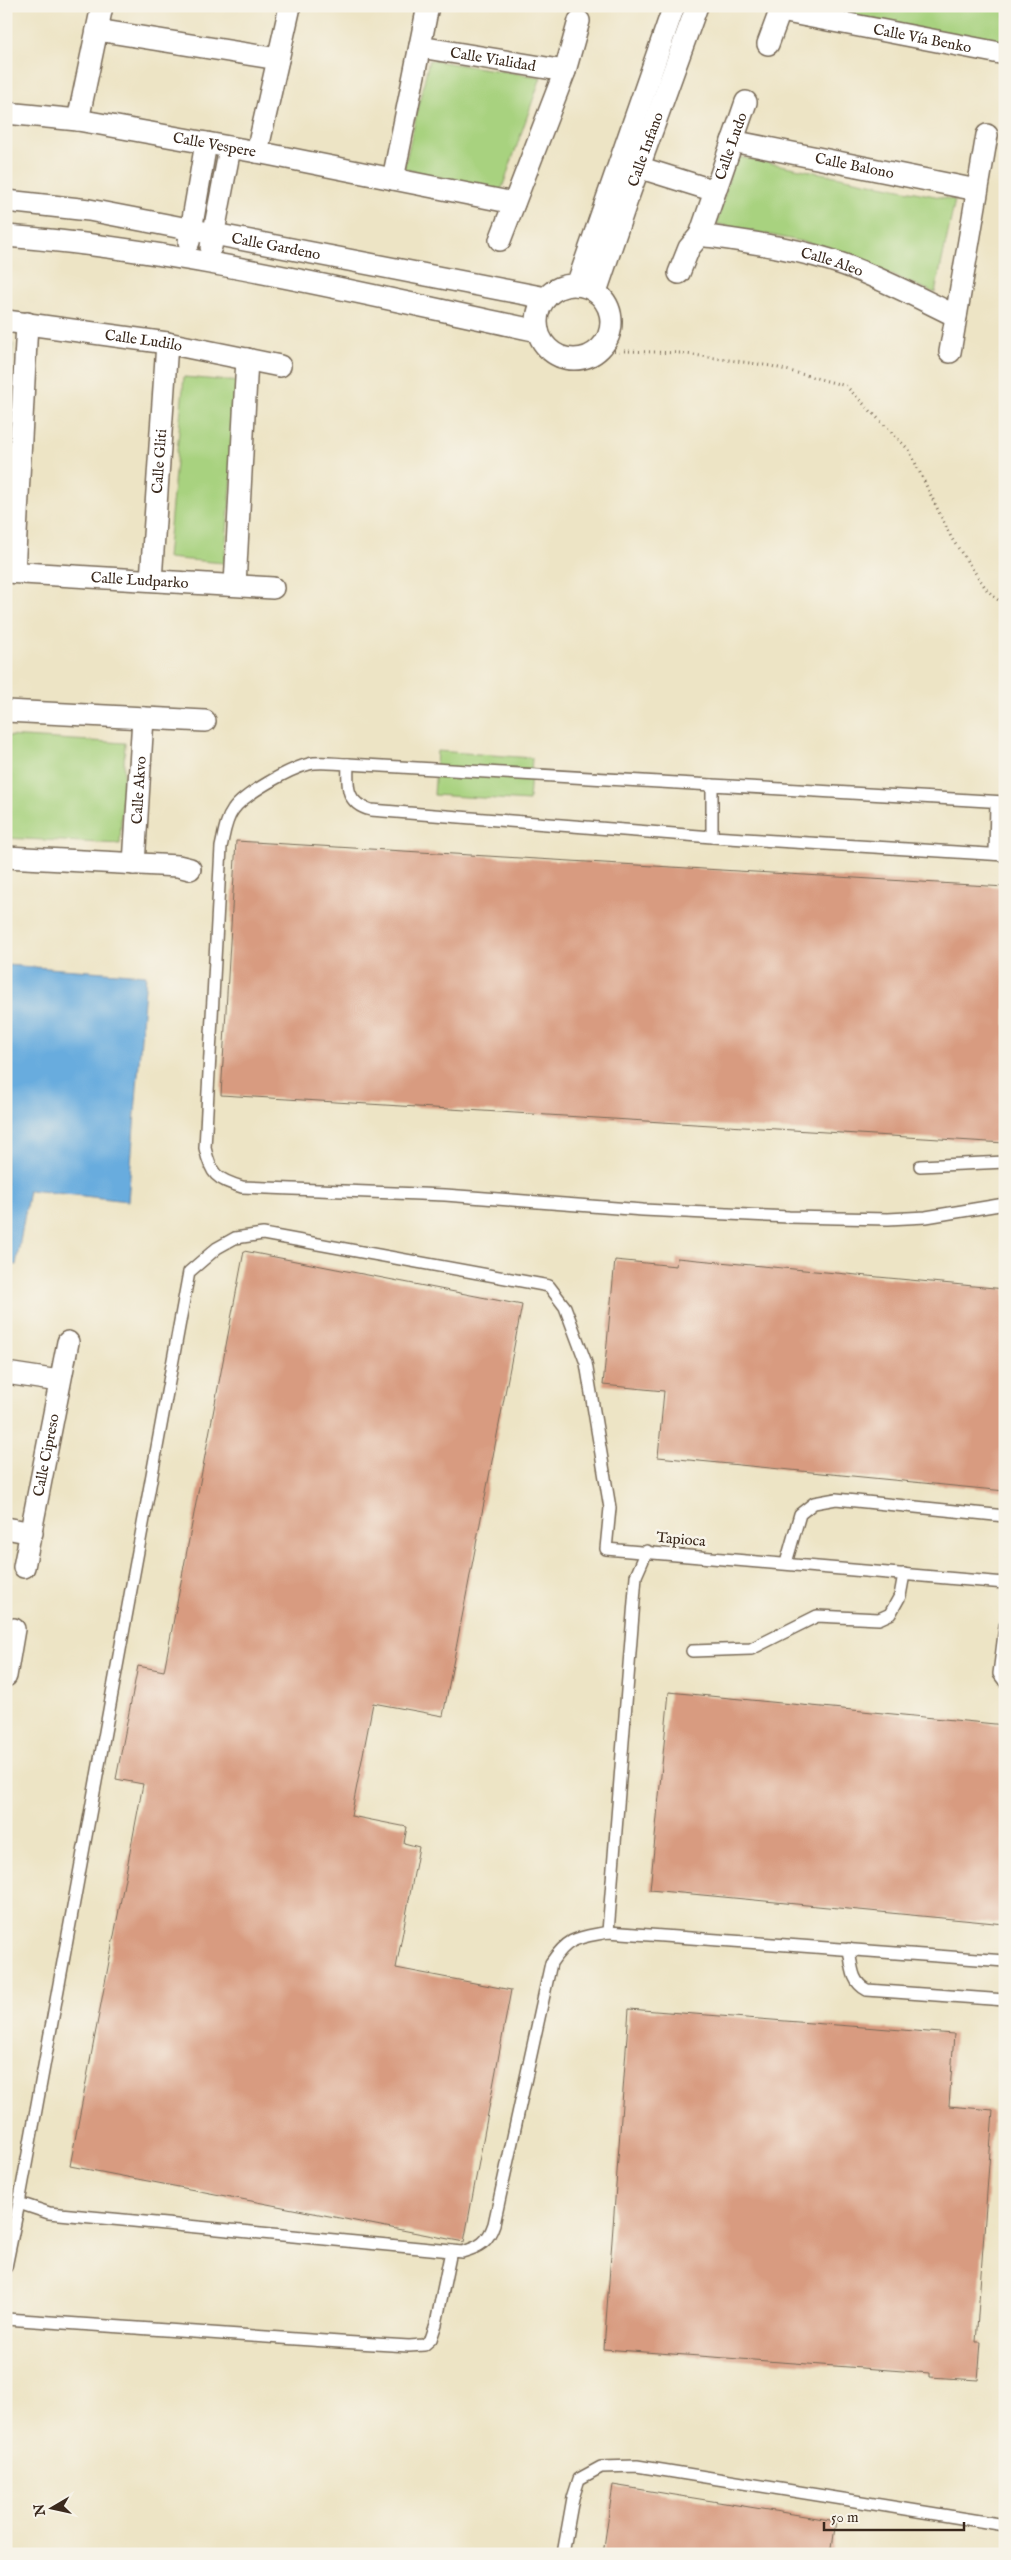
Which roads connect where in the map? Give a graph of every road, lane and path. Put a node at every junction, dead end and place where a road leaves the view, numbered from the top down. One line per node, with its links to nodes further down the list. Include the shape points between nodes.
1 (102, 6): 8 (street)
2 (428, 6): 10 (street)
3 (674, 6): 22 (street, Calle Infano)
4 (697, 6): 22 (street, Calle Infano)
5 (781, 9): 9 (street); 11 (street, Calle Vía Benko)
6 (288, 11): 12 (street, Calle Vespere)
7 (579, 21): 13 (street)
8 (97, 30): 12 (street); 16 (street)
9 (768, 44)
10 (420, 47): 13 (street, Calle Vialidad); 23 (street)
11 (1005, 54)
12 (278, 59): 21 (street, Calle Vespere)
13 (565, 71): 27 (street)
14 (746, 102): 18 (street, Calle Ludo)
15 (6, 113): 16 (street, Calle Vespere)
16 (78, 120): 19 (street, Calle Vespere)
17 (987, 135): 24 (street)
18 (732, 141): 24 (street, Calle Balono); 25 (street, Calle Ludo)
19 (206, 143): 20 (street, Calle Vespere); 28 (street)
20 (230, 148): 21 (street, Calle Vespere); 29 (street)
21 (257, 152): 23 (street)
22 (629, 165): 25 (street, Calle Ludo); 36 (street, Calle Infano)
23 (393, 178): 27 (street)
24 (977, 190): 38 (street)
25 (715, 191): 31 (street, Calle Ludo)
26 (6, 201): 28 (street, Calle Gardeno, via 89,210)
27 (514, 202): 32 (street)
28 (191, 229): 29 (street, Calle Gardeno); 33 (street)
29 (213, 233): 34 (street); 37 (street, Calle Gardeno)
30 (6, 236): 33 (street, Calle Gardeno)
31 (700, 236): 35 (street, Calle Ludo, via 689,248); 38 (street, Calle Aleo, via 760,244 844,265 881,279)
32 (500, 240)
33 (186, 257): 34 (street, Calle Gardeno)
34 (208, 262): 40 (street, Calle Gardeno)
35 (679, 273)
36 (587, 288): 37 (street, via 558,288); 42 (street, via 603,298 611,316 610,335)
37 (546, 298): 40 (street, via 538,316)
38 (956, 316): 43 (street)
39 (17, 322): 41 (street, Calle Ludilo); 46 (street)
40 (538, 331): 42 (street, via 547,348 563,358 582,359)
41 (166, 343): 44 (street, Calle Ludilo); 47 (street, Calle Gliti)
42 (599, 350): 50 (path, via 680,353 771,366 846,386 909,450 952,539 987,590)
43 (950, 352)
44 (247, 359): 45 (street, Calle Ludilo); 48 (street)
45 (280, 366)
46 (10, 572): 47 (street, Calle Ludparko)
47 (151, 580): 48 (street, Calle Ludparko)
48 (236, 585): 49 (street, Calle Ludparko)
49 (273, 588)
50 (1005, 606)
51 (6, 711): 52 (street)
52 (143, 718): 53 (street); 60 (street, Calle Akvo)
53 (205, 721)
54 (348, 764): 55 (lane); 57 (lane, via 347,785 351,796 360,807 371,810); 64 (lane, via 310,764 275,780 233,809 226,822 221,847 205,1148 209,1168 221,1181 242,1187 445,1195 788,1217 888,1219)
55 (712, 785): 56 (lane); 57 (lane)
56 (1000, 802): 58 (lane)
57 (712, 837): 58 (lane)
58 (1000, 854)
59 (6, 857): 60 (street)
60 (134, 864): 61 (street, via 178,866)
61 (190, 870)
62 (1005, 1162): 63 (lane)
63 (920, 1166)
64 (1005, 1204)
65 (68, 1342): 67 (street, Calle Cipreso)
66 (6, 1373): 67 (street)
67 (59, 1381): 70 (street, Calle Cipreso)
68 (1005, 1516): 72 (lane, via 836,1498 814,1503 800,1514)
69 (6, 1528): 70 (street)
70 (32, 1534): 73 (street, Calle Cipreso)
71 (647, 1551): 72 (lane, Tapioca); 81 (lane, Tapioca, via 636,1576); 85 (lane, via 606,1549 610,1508 586,1363 564,1307 549,1286 263,1234 235,1238 217,1248 189,1272)
72 (786, 1563): 74 (lane, Tapioca)
73 (24, 1568)
74 (904, 1574): 75 (lane, Tapioca); 78 (lane, via 900,1596 890,1614 879,1619 817,1616 751,1649)
75 (1005, 1583)
76 (14, 1629): 79 (street)
77 (1004, 1631): 80 (lane, via 999,1674)
78 (692, 1651)
79 (7, 1666)
80 (1005, 1682)
81 (608, 1932): 82 (lane); 86 (lane, via 562,1946 551,1963 490,2238 478,2247 462,2252)
82 (849, 1949): 83 (lane); 84 (lane, via 853,1976 858,1985 867,1990)
83 (1005, 1961)
84 (1005, 2000)
85 (19, 2203): 86 (lane, via 49,2213); 87 (lane)
86 (451, 2251): 88 (lane, via 436,2324 431,2339 424,2344 409,2346)
87 (6, 2267)
88 (6, 2320)
89 (1005, 2525): 90 (lane, via 637,2466 601,2467 579,2479)
90 (564, 2554)

